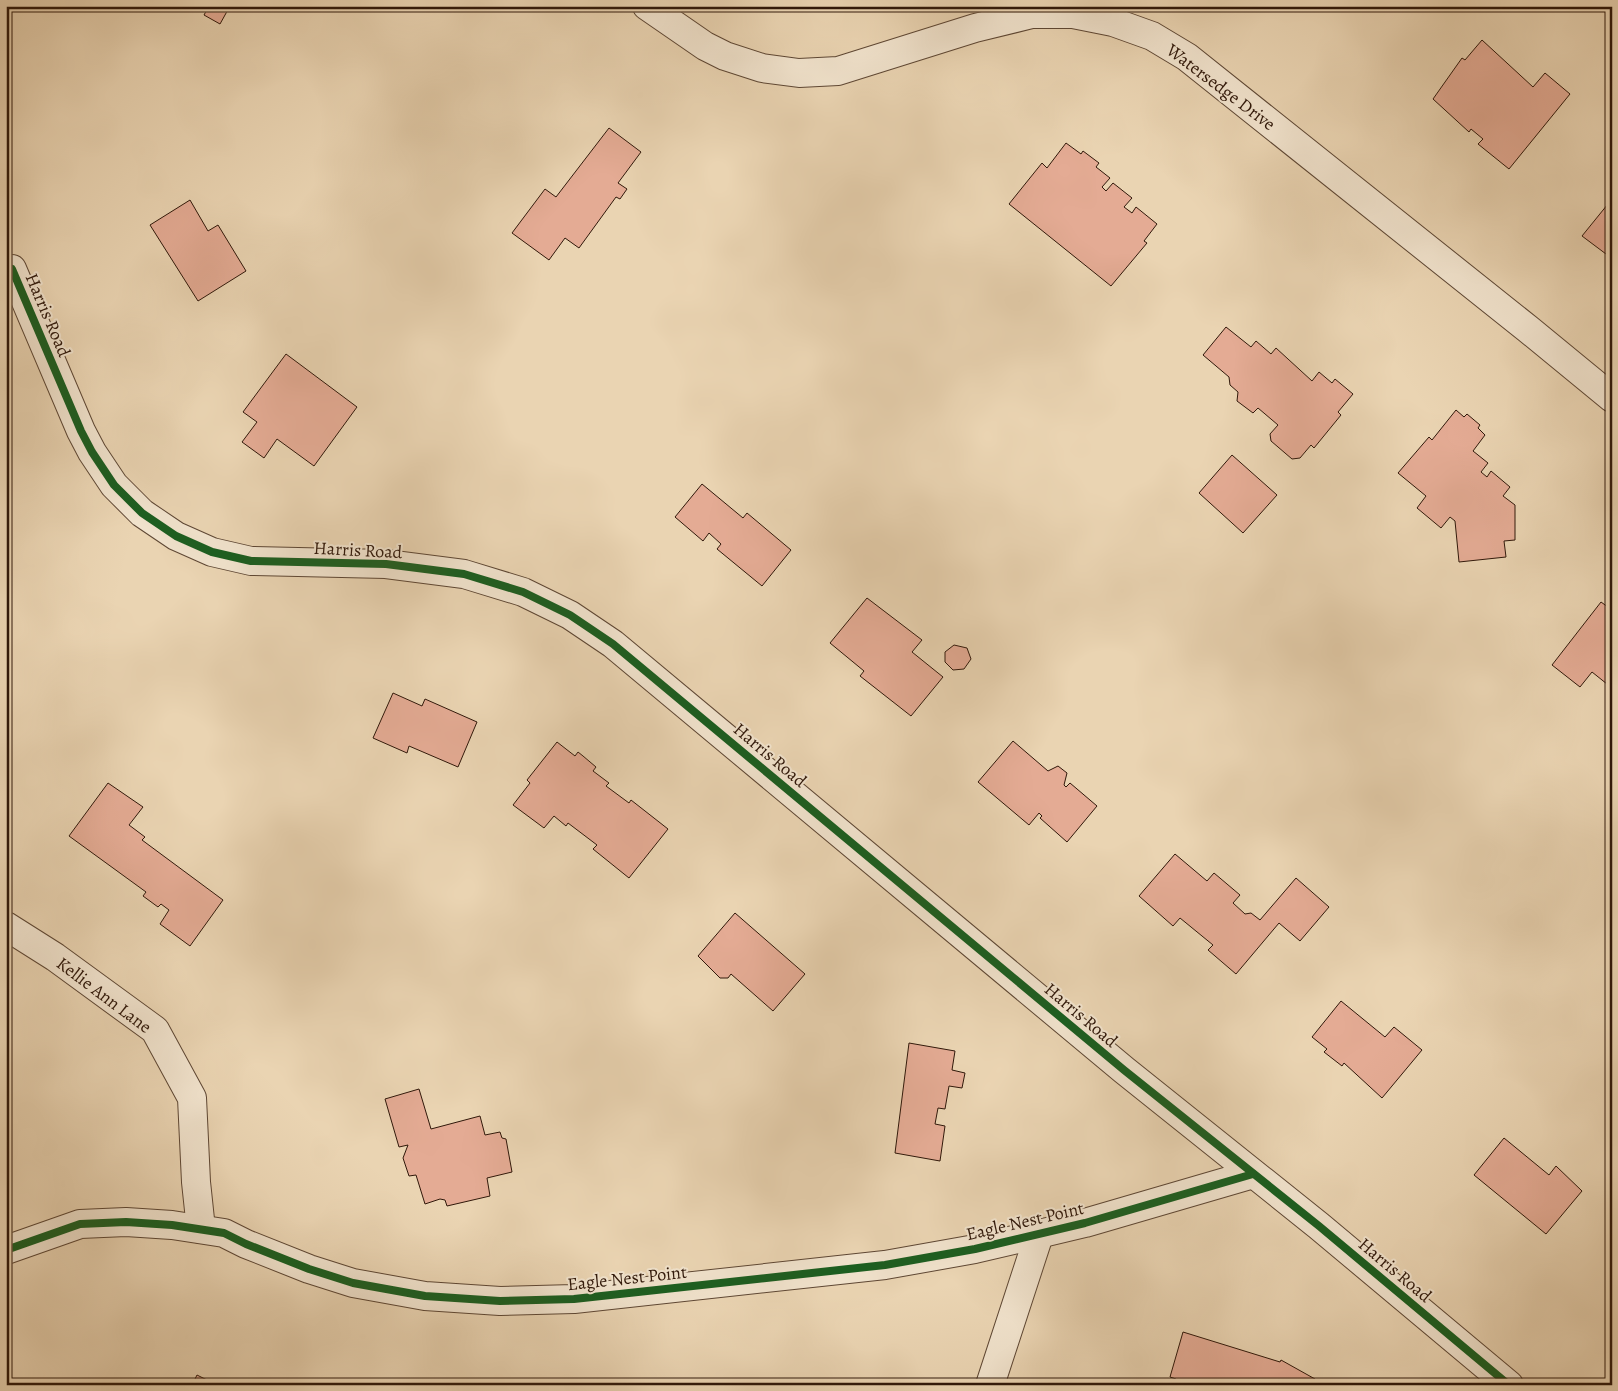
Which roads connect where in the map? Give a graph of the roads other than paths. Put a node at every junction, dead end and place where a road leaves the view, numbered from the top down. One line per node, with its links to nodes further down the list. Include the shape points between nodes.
1 (647, 6): 3 (street, Watersedge Drive, via 725,56 762,68 800,74 838,71 1032,14 1081,16 1114,22 1152,36 1188,57)
2 (12, 269): 5 (street, Harris Road, via 92,452 114,485 142,513 176,536 212,552 251,561 386,564 464,574 523,592 570,615 613,644 1116,1064)
3 (1612, 398)
4 (6, 926): 6 (street, Kellie Ann Lane, via 154,1030 192,1098)
5 (1254, 1174): 7 (street, Eagle Nest Point); 10 (street, Harris Road)
6 (201, 1229): 7 (street, Eagle Nest Point, via 224,1233 309,1269 353,1283 426,1296 500,1302 574,1299 886,1264); 8 (street, Eagle Nest Point, via 149,1223 80,1224)
7 (1038, 1235): 9 (street)
8 (6, 1250)
9 (990, 1385)
10 (1509, 1385)

